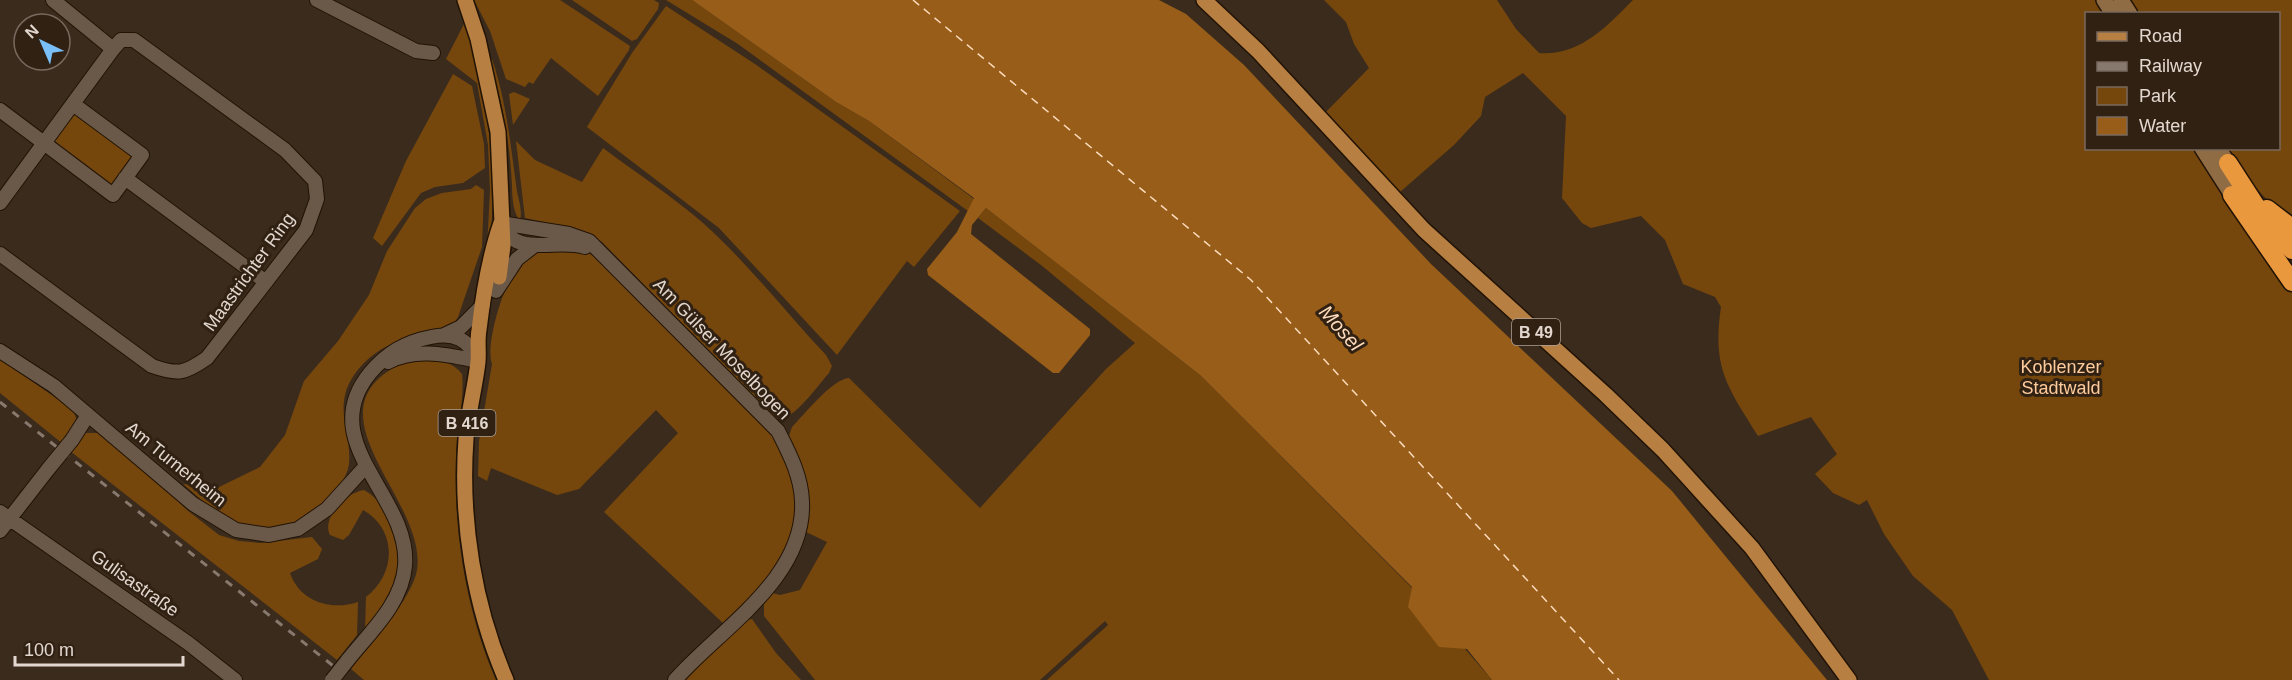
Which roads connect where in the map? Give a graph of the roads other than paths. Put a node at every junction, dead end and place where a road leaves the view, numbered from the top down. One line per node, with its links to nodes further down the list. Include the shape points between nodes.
1 (53, 0): 5 (street)
2 (317, 0): 6 (street, via 416,51)
3 (465, 0): 15 (main road, B 416, via 496,117)
4 (1204, 0): 38 (main road, B 49, via 1258,51 1424,230 1663,450 1752,548)
5 (113, 49): 7 (street); 22 (street, Maastrichter Ring, via 121,40 134,40 285,150 315,181 317,199 306,230)
6 (433, 53)
7 (73, 104): 9 (street); 12 (street, via 142,155)
8 (0, 110): 9 (street)
9 (43, 143): 12 (street, via 113,195); 14 (street)
10 (2203, 150): 13 (street)
11 (2223, 156): 16 (highway, via 2268,209); 18 (highway, via 2261,214)
12 (125, 178): 22 (street)
13 (2232, 195): 21 (highway); 23 (highway)
14 (0, 203)
15 (501, 223): 17 (street, Am Gülser Moselbogen, via 512,240); 20 (street, Am Gülser Moselbogen, via 570,234 589,241); 24 (main road, B 416, via 503,246); 25 (main road, B 416)
16 (2292, 228)
17 (535, 245): 20 (street, Am Gülser Moselbogen, via 568,243); 24 (street, via 517,259)
18 (2292, 250)
19 (0, 254): 22 (street, Maastrichter Ring, via 152,366 174,374 192,369 207,358)
20 (606, 256): 37 (street, Am Gülser Moselbogen, via 778,431 796,467 802,501 799,531 780,574 750,609)
21 (2292, 264)
22 (266, 282)
23 (2292, 282)
24 (496, 291): 28 (main road, B 416)
25 (483, 305): 26 (street, via 461,327); 28 (main road, B 416)
26 (444, 335): 28 (street, via 464,340); 29 (street, via 402,346)
27 (0, 351): 30 (street, Am Turnerheim, via 54,386)
28 (478, 361): 29 (street, via 418,353 392,359); 36 (main road, B 416, via 466,440 466,508 480,599)
29 (371, 373): 31 (street, via 360,391 353,420 354,440)
30 (88, 415): 31 (street, Am Turnerheim, via 208,515 246,533 279,534 305,526 332,505); 32 (street, bridge, via 72,440)
31 (365, 467): 35 (street, bridge, via 396,516 405,540 405,565 395,599)
32 (6, 515): 33 (street); 34 (street, Gulisastraße)
33 (0, 531)
34 (235, 680)
35 (332, 680)
36 (506, 680)
37 (675, 680)
38 (1849, 680)

